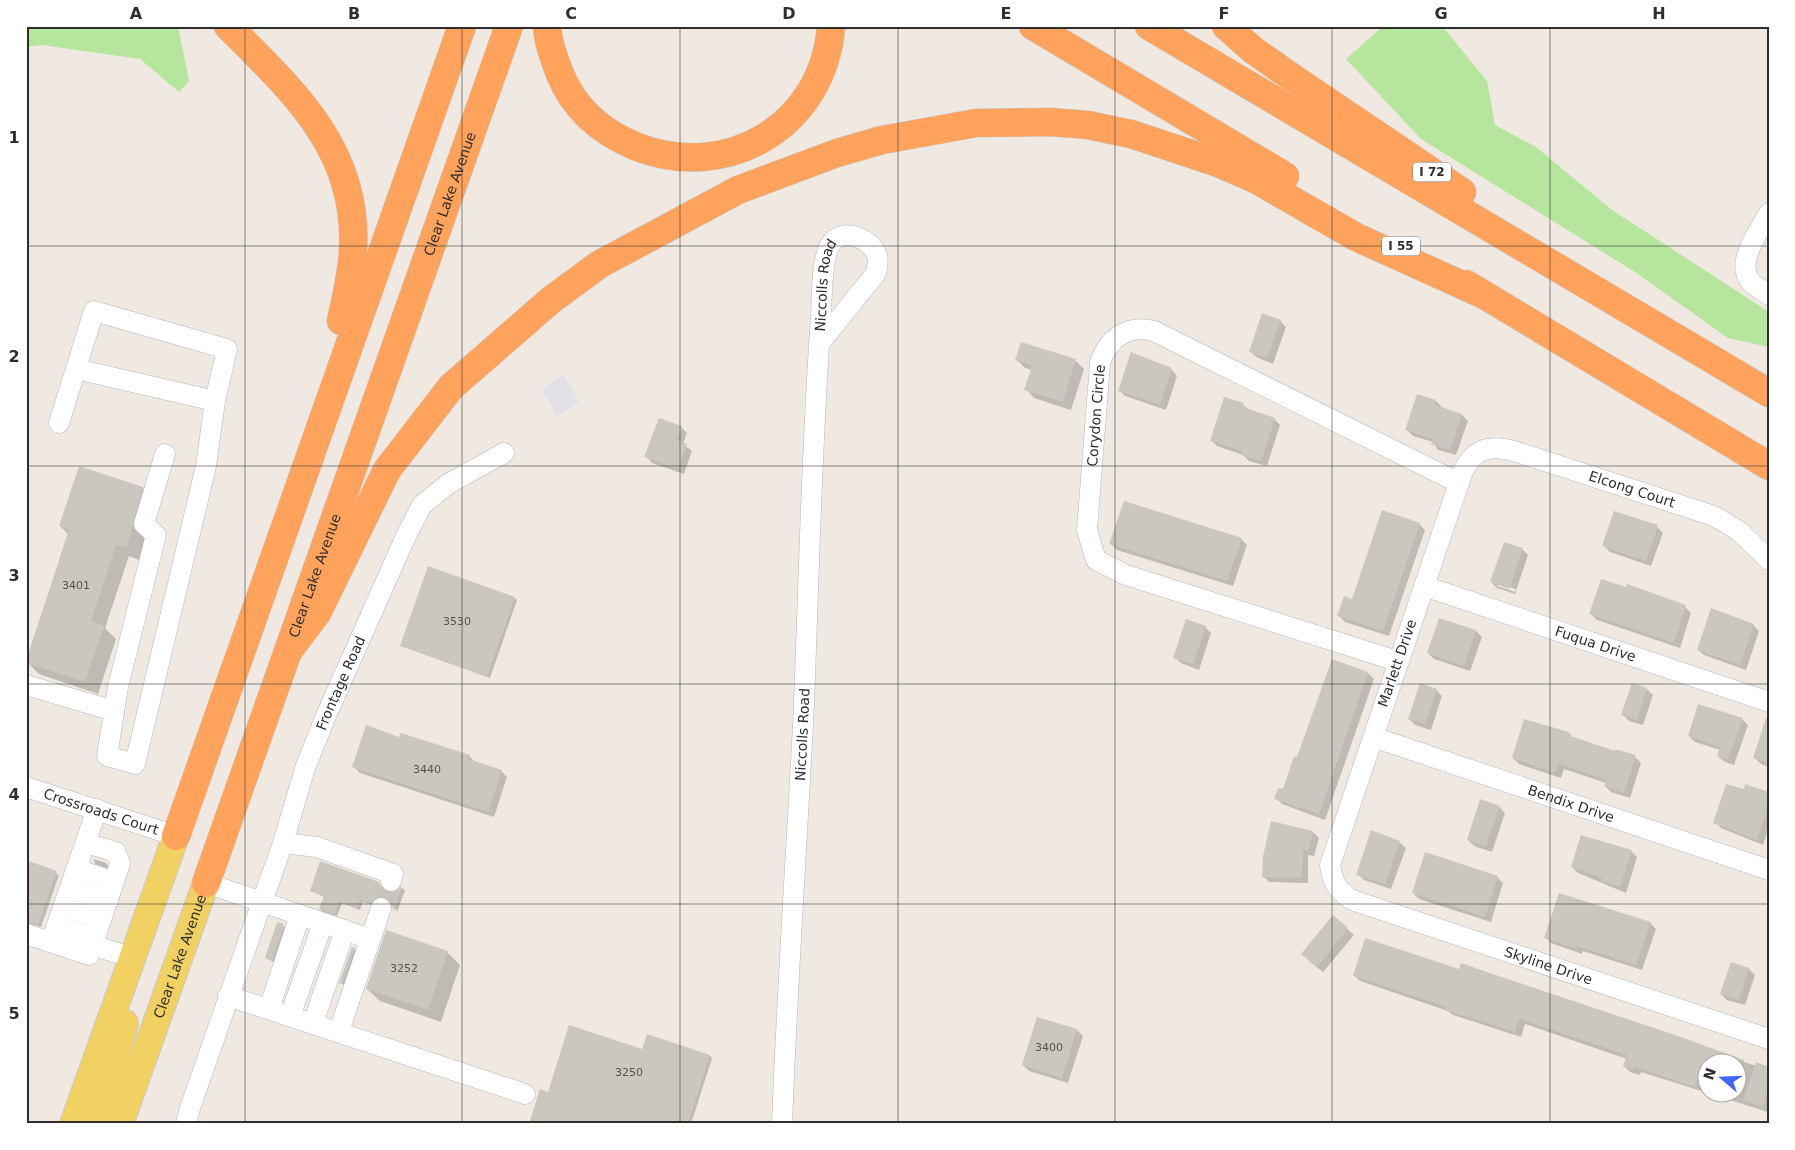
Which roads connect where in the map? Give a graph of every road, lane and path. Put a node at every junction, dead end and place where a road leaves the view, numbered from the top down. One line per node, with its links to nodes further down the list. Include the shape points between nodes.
1 (228, 26): 18 (highway, via 285,82 320,126 335,151 352,210 350,281)
2 (462, 26): 18 (highway)
3 (509, 26): 26 (highway, Clear Lake Avenue)
4 (547, 26): 5 (highway, via 548,38 566,87 596,124 650,152 688,158 735,151 762,140 786,122 820,73 829,49)
5 (831, 26)
6 (1033, 26): 10 (highway, I 55)
7 (1149, 26): 12 (highway)
8 (1226, 26): 12 (highway, I 72, via 1290,76)
9 (1769, 213): 11 (street, via 1745,261 1745,272 1750,281)
10 (1482, 294): 22 (highway, I 55); 26 (highway, via 1356,238 1257,180 1218,163 1131,134 1060,123 976,123 846,150 738,190 600,264 551,300 451,387 388,470 317,613)
11 (1769, 295)
12 (1639, 316): 15 (highway)
13 (819, 344): 13 (street, Niccolls Road, via 876,274 876,254 856,236 844,235 833,241 826,254); 66 (street, Niccolls Road)
14 (76, 369): 16 (street); 16 (street, via 94,311 227,349); 17 (street)
15 (1769, 393)
16 (215, 400): 30 (street, via 206,466 135,764 107,756)
17 (59, 423)
18 (314, 439): 34 (highway)
19 (1482, 450): 23 (street, Marlett Drive, via 1466,466); 24 (street, Elcong Court, via 1496,447 1514,451 1714,516 1739,531)
20 (504, 453): 36 (street, Frontage Road, via 448,484 422,506 325,718 305,768)
21 (165, 454): 30 (street, via 144,524 156,535)
22 (1769, 466)
23 (1459, 483): 25 (street, Marlett Drive); 27 (street, Corydon Circle, via 1154,331 1144,328 1129,331 1112,340 1100,363 1087,530 1096,560 1126,575)
24 (1769, 560)
25 (1424, 586): 27 (street, Marlett Drive); 29 (street, Fuqua Drive)
26 (289, 650): 41 (highway, Clear Lake Avenue)
27 (1398, 661): 31 (street, Marlett Drive)
28 (26, 685): 30 (street)
29 (1769, 702)
30 (114, 711)
31 (1372, 737): 37 (street, Bendix Drive); 40 (street, Marlett Drive, via 1333,852 1330,865)
32 (26, 787): 33 (street, Crossroads Court)
33 (97, 810): 34 (street, Crossroads Court); 35 (street)
34 (176, 836): 54 (main road)
35 (86, 843): 38 (street); 42 (street, via 116,852 120,864)
36 (283, 843): 39 (street, via 317,847 393,874); 43 (street, Frontage Road)
37 (1769, 870)
38 (73, 879): 42 (street); 44 (street)
39 (391, 881)
40 (1333, 882): 60 (street, Skyline Drive, via 1352,900)
41 (206, 883): 43 (street); 64 (main road, Clear Lake Avenue)
42 (111, 892): 47 (street)
43 (262, 902): 46 (street); 55 (street, Frontage Road)
44 (64, 907): 47 (street); 51 (street)
45 (381, 908): 52 (street)
46 (300, 915): 48 (street); 56 (street)
47 (101, 920): 53 (street)
48 (323, 923): 49 (street); 57 (street)
49 (345, 930): 52 (street); 58 (street)
50 (26, 934): 51 (street)
51 (54, 934): 53 (street, via 89,955)
52 (370, 938): 59 (street)
53 (94, 942): 54 (street)
54 (131, 962): 62 (main road); 63 (main road, via 127,1014)
55 (228, 996): 56 (street); 65 (street, Frontage Road)
56 (268, 1009): 57 (street)
57 (290, 1016): 58 (street)
58 (313, 1023): 59 (street)
59 (339, 1031): 61 (street)
60 (1769, 1039)
61 (525, 1094)
62 (73, 1124)
63 (100, 1124)
64 (120, 1124)
65 (186, 1124)
66 (782, 1124)

